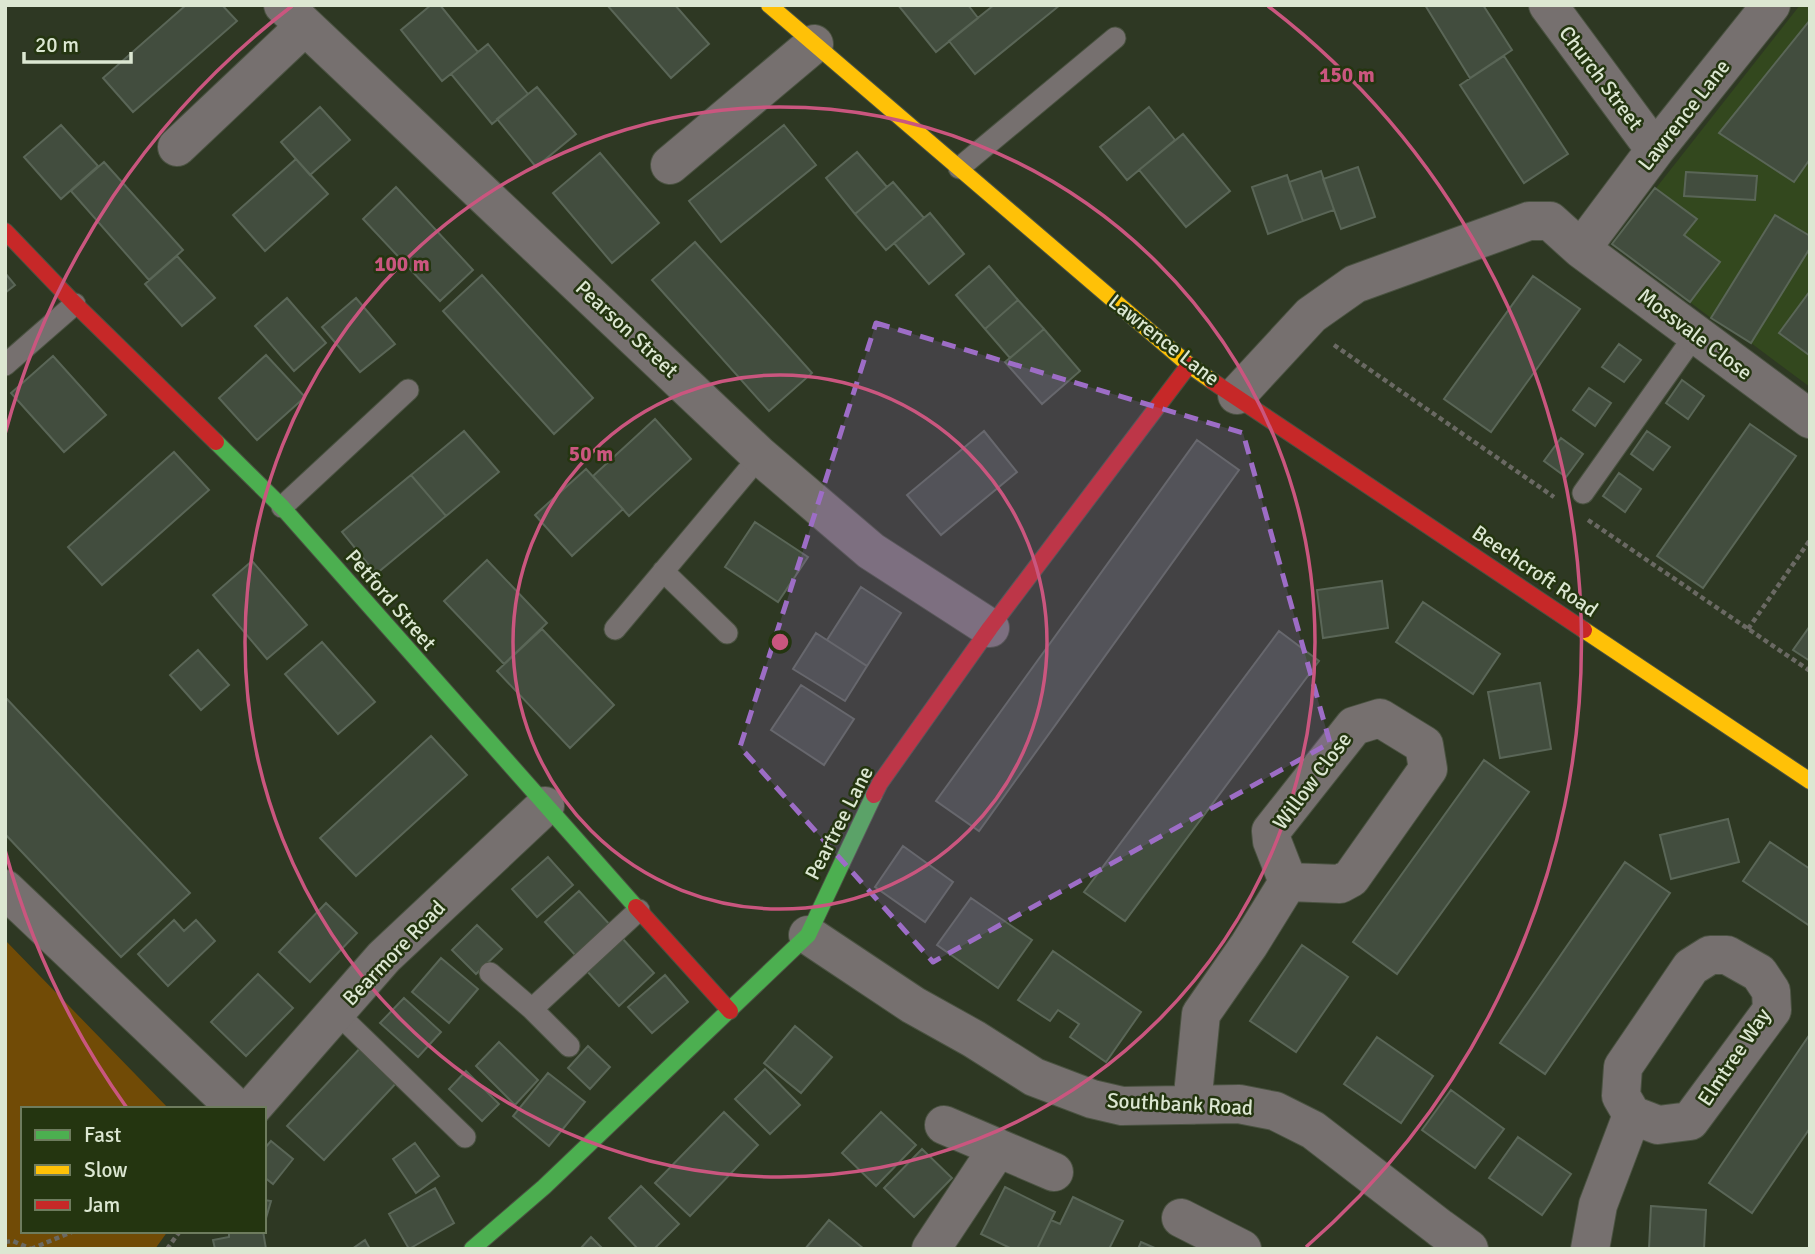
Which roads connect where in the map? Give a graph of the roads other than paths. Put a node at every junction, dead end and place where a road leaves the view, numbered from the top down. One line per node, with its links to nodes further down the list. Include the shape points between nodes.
1 (769, 5): 6 (street, Lawrence Lane)
2 (1548, 5): 8 (street, Church Street)
3 (1772, 5): 8 (street, Lawrence Lane)
4 (294, 16): 7 (street); 20 (street, Pearson Street)
5 (1115, 38): 10 (lane)
6 (814, 44): 9 (street); 10 (street, Lawrence Lane)
7 (177, 147)
8 (1655, 150): 12 (street, Lawrence Lane)
9 (670, 165)
10 (959, 168): 16 (street, Lawrence Lane)
11 (5, 231): 13 (street, Petford Street)
12 (1581, 249): 14 (street, Mossvale Close); 18 (street, Lawrence Lane, via 1550,221 1529,221 1355,284 1311,314)
13 (75, 304): 15 (lane); 22 (street, Petford Street)
14 (1695, 335): 19 (street, Mossvale Close); 21 (lane)
15 (5, 365)
16 (1189, 365): 18 (street, Lawrence Lane); 24 (street, Peartree Lane)
17 (408, 390): 22 (lane)
18 (1237, 396): 27 (street, Beechcroft Road)
19 (1810, 419)
20 (761, 456): 23 (lane); 24 (street, Pearson Street, via 871,551)
21 (1583, 493)
22 (282, 507): 28 (street, Petford Street)
23 (663, 571): 25 (lane); 26 (lane)
24 (990, 628): 32 (street, Peartree Lane, via 880,783)
25 (615, 629)
26 (727, 634)
27 (1810, 781)
28 (545, 806): 31 (street, Petford Street); 36 (street, Bearmore Road, via 384,957)
29 (1288, 882): 29 (street, Willow Close, via 1271,831 1354,726 1380,718 1424,745 1428,769 1351,878 1340,884); 38 (street, via 1200,1014)
30 (5, 890): 39 (street)
31 (639, 910): 34 (lane); 35 (street, Petford Street)
32 (808, 934): 35 (street, Peartree Lane); 38 (street, Southbank Road, via 913,1005 1034,1077 1122,1106)
33 (490, 973): 34 (lane)
34 (532, 1009): 37 (lane)
35 (730, 1011): 48 (street, Peartree Lane, via 544,1187)
36 (336, 1012): 40 (street, Bearmore Road); 43 (lane)
37 (569, 1046)
38 (1192, 1105): 50 (street, Southbank Road, via 1239,1104 1275,1111 1313,1130)
39 (235, 1107)
40 (253, 1107)
41 (1632, 1115): 41 (street, Elmtree Way, via 1620,1096 1623,1067 1691,967 1710,955 1727,955 1759,973 1771,991 1772,1010 1690,1121 1658,1125); 51 (street, via 1598,1205)
42 (944, 1125): 44 (street)
43 (465, 1137)
44 (999, 1148): 45 (street); 49 (street)
45 (1054, 1172)
46 (1181, 1218): 47 (street)
47 (1235, 1247)
48 (471, 1249)
49 (931, 1249)
50 (1469, 1249)
51 (1590, 1249)

